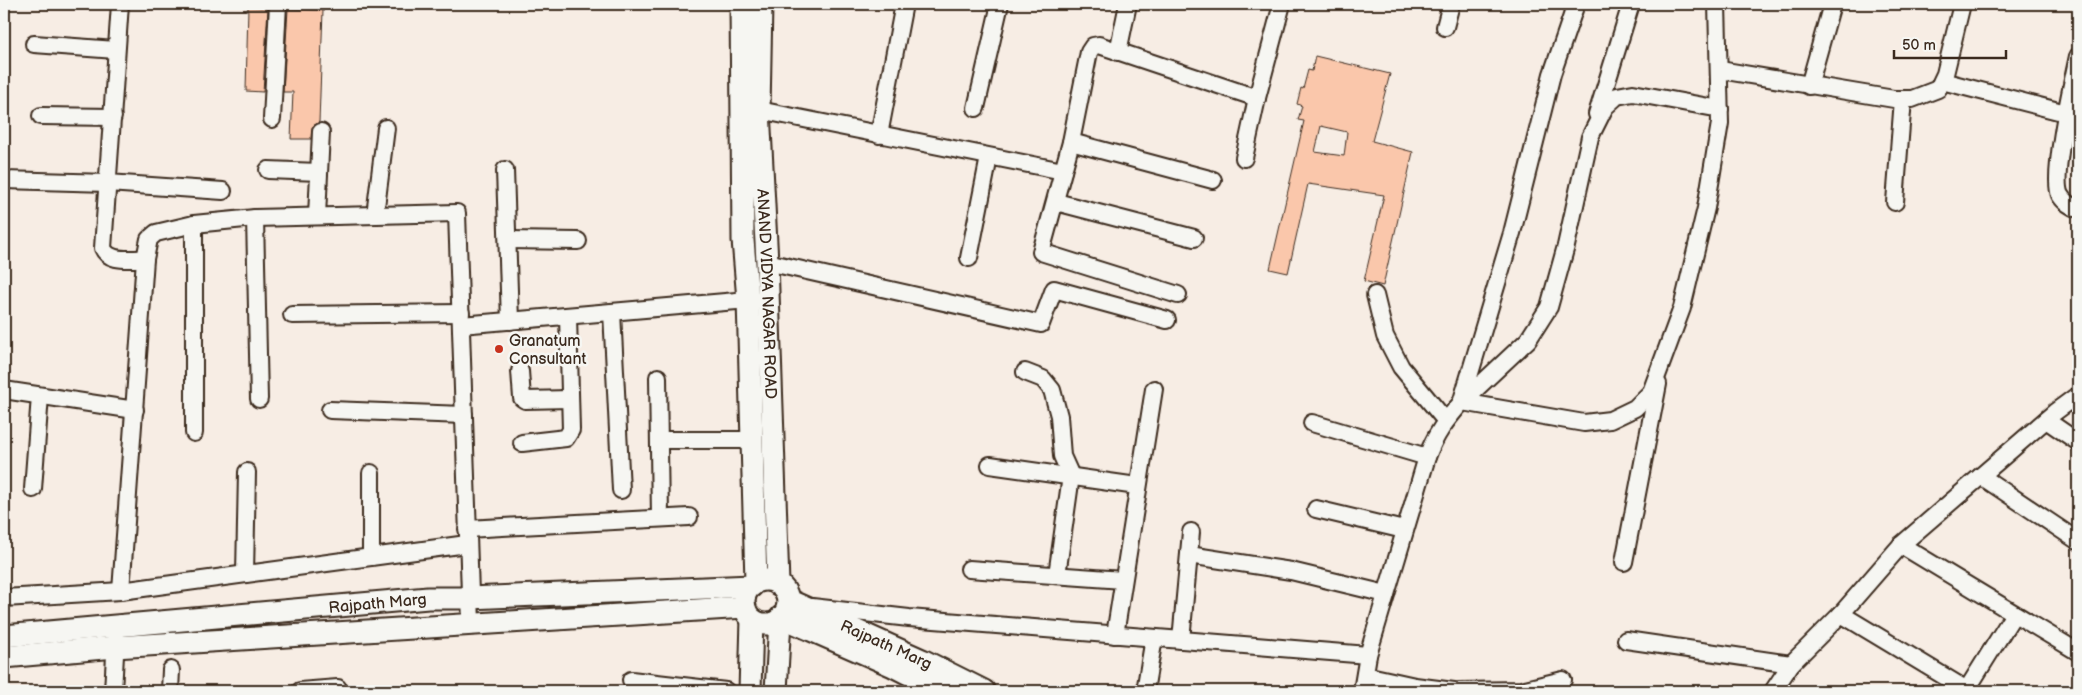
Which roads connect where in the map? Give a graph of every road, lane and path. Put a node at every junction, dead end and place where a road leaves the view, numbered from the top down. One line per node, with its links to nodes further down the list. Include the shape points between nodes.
1 (120, 4): 17 (street)
2 (278, 4): 31 (street)
3 (741, 4): 62 (main road, ANAND VIDYA NAGAR ROAD, via 743,240)
4 (761, 4): 27 (main road, ANAND VIDYA NAGAR ROAD)
5 (904, 4): 34 (street)
6 (1000, 4): 25 (street)
7 (1128, 4): 18 (street)
8 (1282, 4): 23 (street)
9 (1451, 4): 15 (street)
10 (1576, 4): 79 (street, via 1552,74 1512,233)
11 (1631, 4): 35 (street)
12 (1718, 4): 20 (street)
13 (1832, 4): 22 (street)
14 (1962, 4): 21 (street)
15 (1445, 28)
16 (34, 44): 17 (street)
17 (116, 50): 30 (street)
18 (1118, 52): 23 (street); 36 (street, via 1099,45 1088,52)
19 (2078, 56): 28 (street)
20 (1720, 70): 22 (street); 26 (street)
21 (1942, 81): 24 (street, via 1938,89); 28 (street)
22 (1809, 86): 24 (street)
23 (1257, 98): 38 (street)
24 (1903, 99): 48 (street)
25 (976, 108)
26 (1720, 109): 35 (street, via 1633,93 1617,96 1605,107); 69 (street, via 1706,208 1682,308)
27 (759, 110): 34 (street); 59 (main road, ANAND VIDYA NAGAR ROAD)
28 (2066, 113): 49 (street, via 2057,178 2060,195 2070,206)
29 (41, 116): 30 (street)
30 (113, 118): 45 (street)
31 (272, 119)
32 (386, 128): 50 (street)
33 (321, 132): 42 (street)
34 (879, 135): 37 (street)
35 (1590, 138): 79 (street, via 1549,307 1528,340)
36 (1071, 142): 41 (street); 44 (street)
37 (989, 157): 41 (street); 57 (street)
38 (1244, 158)
39 (268, 170): 42 (street)
40 (505, 170): 55 (street)
41 (1062, 171): 47 (street)
42 (319, 172): 51 (street)
43 (4, 180): 45 (street)
44 (1213, 180)
45 (108, 183): 46 (street); 58 (street, via 105,254 111,258)
46 (223, 191)
47 (1056, 202): 54 (street); 60 (street, via 1041,252)
48 (1895, 202)
49 (2078, 209)
50 (375, 215): 51 (street); 66 (street, via 457,213)
51 (317, 216): 52 (street)
52 (256, 218): 53 (street); 77 (street)
53 (194, 224): 58 (street, via 156,233 149,239); 86 (street)
54 (1194, 238)
55 (508, 240): 56 (street); 68 (street)
56 (578, 241)
57 (969, 258)
58 (145, 259): 80 (street)
59 (767, 262): 67 (street, via 1041,324 1054,289); 120 (main road, ANAND VIDYA NAGAR ROAD)
60 (1178, 295)
61 (1375, 295): 83 (street, via 1385,336 1401,367)
62 (748, 300): 63 (street); 88 (main road, ANAND VIDYA NAGAR ROAD)
63 (612, 312): 65 (street); 99 (street)
64 (292, 315): 66 (street)
65 (568, 316): 68 (street); 78 (street)
66 (461, 319): 68 (street); 82 (street)
67 (1167, 320)
68 (510, 321)
69 (1662, 367): 79 (street, via 1651,392 1635,408 1610,420 1584,424); 110 (street)
70 (520, 371): 78 (street, via 522,398 525,400)
71 (1024, 372): 95 (street, via 1043,379 1052,390 1059,416 1062,456)
72 (658, 377): 87 (street)
73 (1154, 389): 97 (street)
74 (4, 390): 76 (street)
75 (2078, 395): 84 (street)
76 (40, 396): 80 (street); 98 (street)
77 (259, 399)
78 (570, 399): 90 (street, via 571,430 566,438)
79 (1462, 402): 83 (street)
80 (135, 410): 116 (street)
81 (330, 410): 82 (street)
82 (464, 415): 105 (street)
83 (1445, 420): 91 (street)
84 (2046, 420): 89 (street); 96 (street)
85 (1312, 423): 91 (street)
86 (194, 434)
87 (659, 440): 88 (street); 102 (street)
88 (751, 440): 115 (main road, ANAND VIDYA NAGAR ROAD)
89 (2078, 442)
90 (522, 443)
91 (1427, 457): 103 (street)
92 (990, 465): 95 (street)
93 (247, 472): 112 (street)
94 (371, 473): 109 (street)
95 (1070, 476): 97 (street); 113 (street)
96 (1981, 476): 106 (street); 107 (street)
97 (1137, 486): 114 (street)
98 (33, 489)
99 (621, 490)
100 (1316, 509): 103 (street)
101 (689, 517): 102 (street)
102 (660, 518): 105 (street)
103 (1404, 530): 117 (street)
104 (1191, 532): 108 (street)
105 (467, 536): 109 (street); 119 (street)
106 (2078, 541)
107 (1901, 546): 122 (street); 123 (street)
108 (1189, 555): 117 (street, via 1291,571); 129 (street)
109 (371, 557): 112 (street)
110 (1624, 562)
111 (968, 568): 113 (street)
112 (245, 574): 116 (street)
113 (1057, 575): 114 (street)
114 (1123, 580): 125 (street)
115 (754, 584): 119 (main road, Rajpath Marg); 120 (main road, via 768,580); 121 (main road, via 747,591 743,603)
116 (121, 592): 118 (street)
117 (1386, 594): 132 (street)
118 (4, 598)
119 (469, 598): 124 (street); 127 (main road, Rajpath Marg, via 428,598)
120 (785, 605): 121 (main road, via 766,625 757,623); 125 (street); 146 (main road, ANAND VIDYA NAGAR ROAD); 147 (main road, Rajpath Marg); 148 (main road, Rajpath Marg, via 922,660)
121 (748, 613): 124 (main road, Rajpath Marg); 145 (main road)
122 (1841, 614): 134 (street); 153 (street)
123 (2014, 614): 131 (street); 153 (street)
124 (471, 624): 127 (main road, Rajpath Marg)
125 (1115, 635): 128 (street)
126 (4, 636): 127 (main road, Rajpath Marg)
127 (116, 637): 133 (main road, Rajpath Marg); 141 (street)
128 (1154, 638): 129 (street); 149 (street)
129 (1182, 640): 132 (street)
130 (1626, 640): 134 (street)
131 (2078, 652)
132 (1368, 655): 138 (street)
133 (4, 657)
134 (1791, 664): 152 (street)
135 (171, 670): 142 (street)
136 (631, 680): 144 (street)
137 (1563, 680): 140 (street)
138 (1363, 683): 150 (street)
139 (338, 688): 143 (street)
140 (1532, 689): 151 (street)
141 (113, 691)
142 (170, 691)
143 (300, 691)
144 (726, 691)
145 (750, 691)
146 (776, 691)
147 (942, 691)
148 (984, 691)
149 (1145, 691)
150 (1454, 691)
151 (1459, 691)
152 (1773, 691)
153 (1966, 691)

